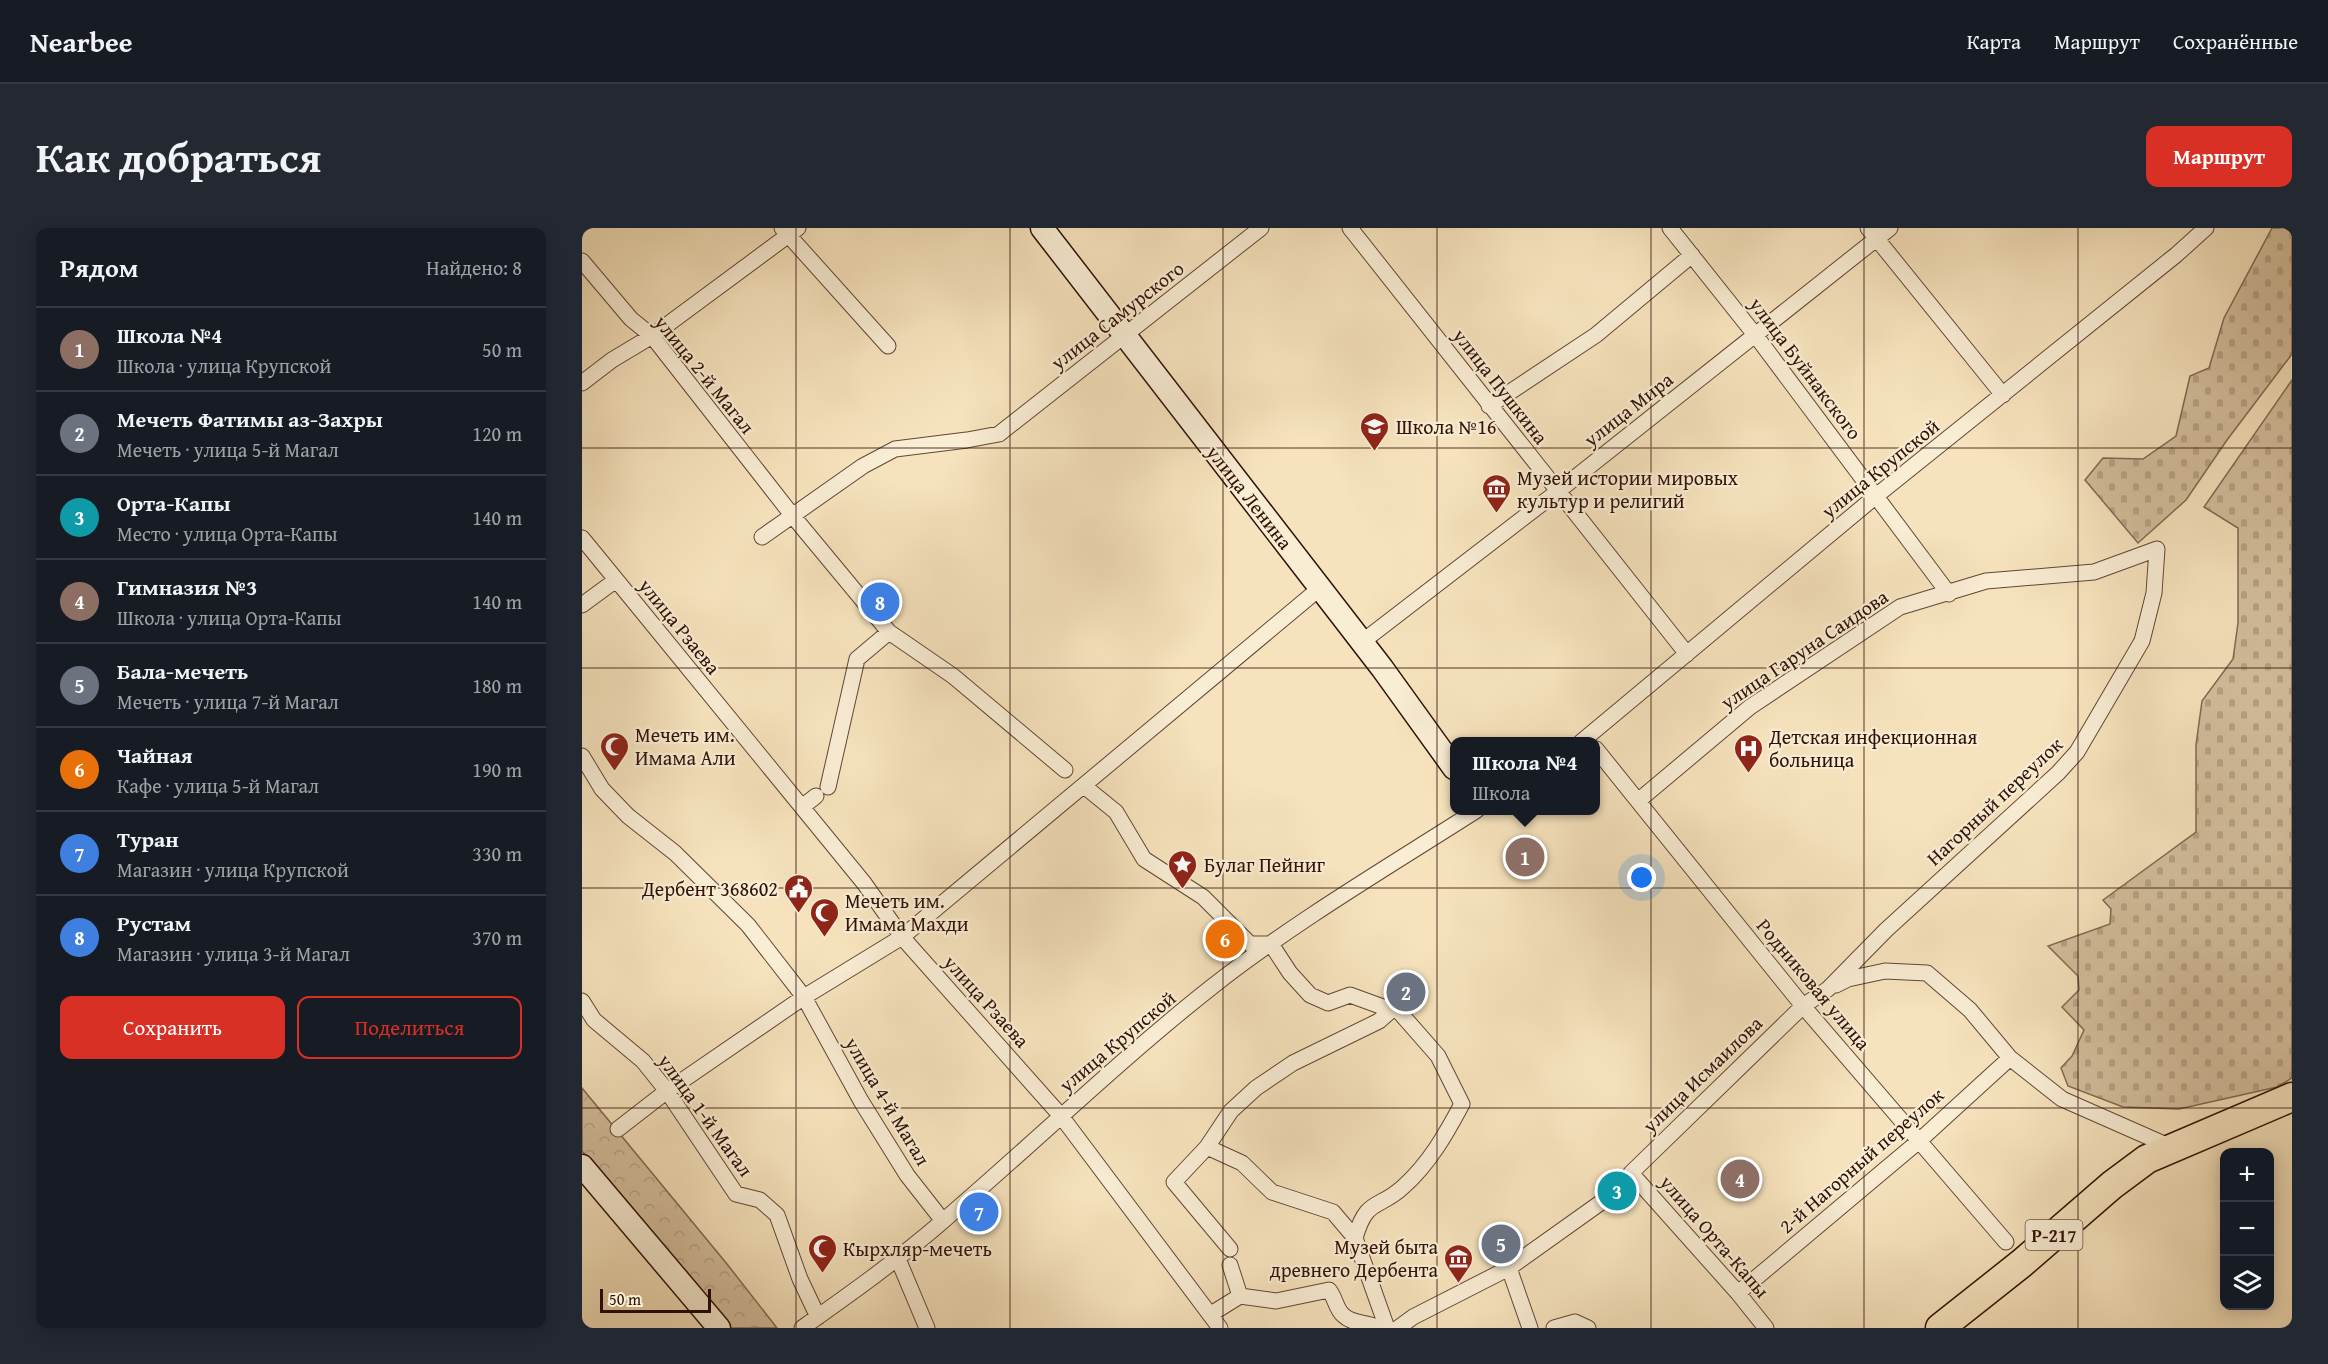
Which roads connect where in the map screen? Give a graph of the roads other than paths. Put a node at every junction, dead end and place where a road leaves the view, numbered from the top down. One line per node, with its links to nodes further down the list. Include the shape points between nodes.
1 (1042, 228): 11 (street, улица Ленина)
2 (1261, 228): 11 (street, улица Самурского)
3 (1350, 228): 17 (street, улица Пушкина)
4 (1670, 228): 9 (street, улица Буйнакского)
5 (1890, 228): 8 (street, улица Мира)
6 (2206, 228): 16 (street, улица Крупской)
7 (789, 231): 12 (street); 14 (street)
8 (1873, 233): 13 (street, улица Мира); 16 (street)
9 (1692, 255): 13 (street, улица Буйнакского); 17 (street, via 1596,335)
10 (582, 261): 12 (street, улица 2-й Магал, via 631,319)
11 (1125, 335): 20 (street, улица Самурского, via 999,434 895,449); 25 (street, улица Ленина)
12 (652, 336): 15 (street); 20 (street, улица 2-й Магал)
13 (1756, 336): 18 (street, улица Мира); 19 (street, улица Буйнакского)
14 (888, 346)
15 (582, 383)
16 (2003, 395): 19 (street, улица Крупской)
17 (1489, 406): 18 (street, улица Пушкина)
18 (1557, 492): 29 (street, улица Мира); 30 (street, улица Пушкина)
19 (1876, 496): 26 (street, улица Буйнакского); 30 (street, улица Крупской)
20 (792, 515): 21 (street); 28 (street, улица 2-й Магал)
21 (762, 537)
22 (582, 538): 24 (street, улица Рзаева)
23 (2157, 549): 26 (street, улица Гаруна Саидова, via 2094,572 1986,581); 42 (street, Нагорный переулок, via 2154,593 2142,641 2077,752)
24 (616, 580): 27 (street); 38 (street, улица Рзаева)
25 (1320, 588): 29 (street, улица Ленина); 36 (street)
26 (1949, 594): 37 (street, улица Гаруна Саидова, via 1900,607 1750,707)
27 (582, 605)
28 (889, 632): 35 (street, via 953,676); 38 (street, via 857,659 822,792)
29 (1362, 642): 34 (street, улица Ленина)
30 (1688, 654): 31 (street, улица Крупской)
31 (1594, 737)
32 (582, 756): 43 (street, улица 4-й Магал, via 602,789 628,816 675,853 748,926)
33 (1600, 756): 37 (street, Родниковая улица)
34 (1450, 761)
35 (1065, 770)
36 (1084, 786): 40 (street); 41 (street, via 1116,812 1144,859 1203,897 1250,944)
37 (1638, 801): 45 (street, Родниковая улица)
38 (802, 807): 40 (street, улица Рзаева, via 864,883)
39 (1469, 815): 41 (street, улица Крупской)
40 (902, 938): 43 (street); 50 (street, улица Рзаева)
41 (1270, 944): 46 (street, via 1310,995 1328,1003 1350,995 1383,1007); 50 (street, улица Крупской, via 1213,986)
42 (1828, 989): 45 (street, Нагорный переулок); 47 (street, via 1848,979 1885,971 1927,973 1970,1010)
43 (804, 997): 48 (street); 57 (street, улица 4-й Магал, via 861,1101 907,1175)
44 (582, 1001): 48 (street, улица 1-й Магал, via 594,1020 643,1061)
45 (1803, 1006): 52 (street, Родниковая улица); 56 (street, улица Исмаилова)
46 (1395, 1007): 53 (street, via 1379,1021 1293,1063 1256,1088 1231,1111); 58 (street, via 1438,1056 1462,1104 1441,1143 1403,1188 1372,1206 1360,1219)
47 (2010, 1058): 52 (street, 2-й Нагорный переулок); 54 (street, via 2062,1099)
48 (668, 1091): 51 (street); 67 (street, улица 1-й Магал, via 736,1194 760,1200 777,1215)
49 (2292, 1097): 54 (highway, Р-217)
50 (1061, 1116): 57 (street, улица Крупской); 66 (street, улица Рзаева)
51 (618, 1129)
52 (1919, 1141): 59 (street, Родниковая улица); 64 (street, 2-й Нагорный переулок)
53 (1207, 1147): 58 (street, via 1242,1163 1272,1192 1332,1212); 60 (street, via 1174,1182)
54 (2171, 1147): 79 (highway, Р-217, via 2112,1185)
55 (582, 1166): 68 (street)
56 (1631, 1173): 63 (street, улица Исмаилова, via 1617,1191); 64 (street, улица Орта-Капы)
57 (943, 1221): 61 (street, улица Крупской)
58 (1355, 1239): 73 (street)
59 (2006, 1242)
60 (1230, 1249)
61 (898, 1259): 67 (street, улица Крупской); 70 (street)
62 (1230, 1265): 65 (street)
63 (1509, 1268): 74 (street, улица Исмаилова); 75 (street)
64 (1738, 1293): 78 (street, улица Орта-Капы)
65 (1240, 1296): 66 (street); 72 (street, via 1276,1301 1329,1290 1341,1315)
66 (1211, 1314): 71 (street, улица Рзаева)
67 (818, 1317): 69 (street, улица Крупской)
68 (719, 1328)
69 (802, 1328)
70 (927, 1328)
71 (1220, 1328)
72 (1378, 1328)
73 (1387, 1328)
74 (1398, 1328)
75 (1530, 1328)
76 (1554, 1328): 77 (street, via 1575,1322)
77 (1588, 1328)
78 (1766, 1328)
79 (1940, 1328)

